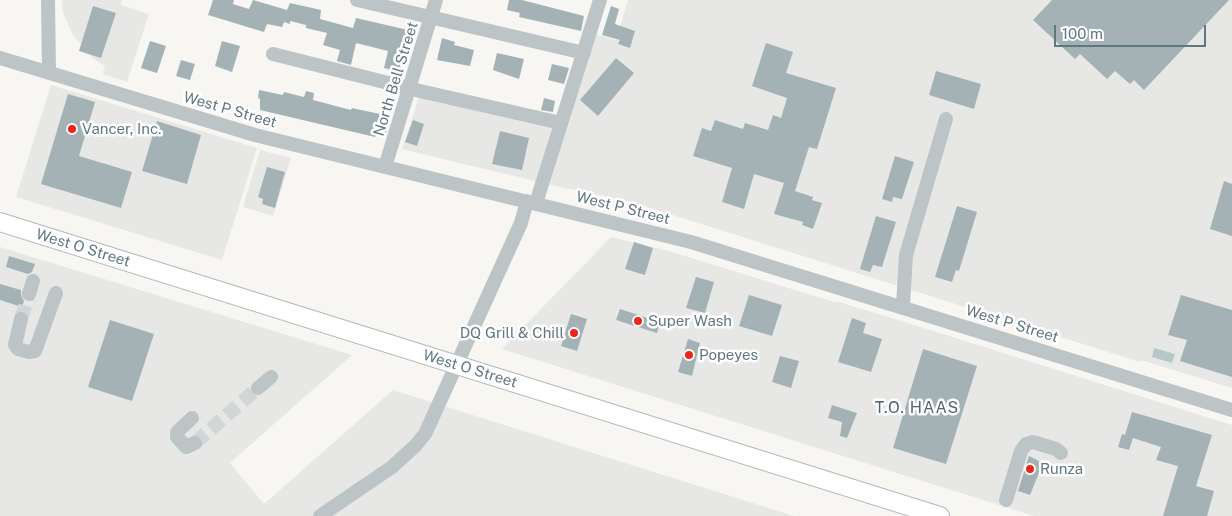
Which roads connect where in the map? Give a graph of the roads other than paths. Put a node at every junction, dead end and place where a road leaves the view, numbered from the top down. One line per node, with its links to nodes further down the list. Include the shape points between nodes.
1 (48, 0): 9 (street)
2 (357, 0): 5 (street)
3 (436, 0): 5 (street, North Bell Street)
4 (600, 0): 6 (street)
5 (432, 17): 6 (street); 10 (street, North Bell Street)
6 (584, 53): 12 (street)
7 (273, 54): 10 (street)
8 (0, 58): 9 (street, West P Street)
9 (49, 73): 13 (street, West P Street, via 254,135)
10 (410, 89): 12 (street); 13 (street, North Bell Street)
11 (946, 119): 17 (street, via 906,255)
12 (561, 123): 14 (street)
13 (385, 167): 14 (street, West P Street)
14 (531, 202): 17 (street, West P Street, via 691,242); 19 (street)
15 (0, 222): 19 (main road, West O Street)
16 (56, 293): 18 (street, via 35,351 18,349 16,345)
17 (903, 306): 22 (street, West P Street)
18 (21, 319)
19 (457, 365): 27 (street, via 433,419 416,446 377,479); 28 (main road, West O Street)
20 (271, 377): 21 (street)
21 (258, 388)
22 (1232, 410)
23 (192, 418): 24 (street, via 177,437 186,448)
24 (195, 443)
25 (1061, 453): 26 (street, via 1034,442 1026,444)
26 (1006, 500)
27 (320, 516)
28 (940, 516)

